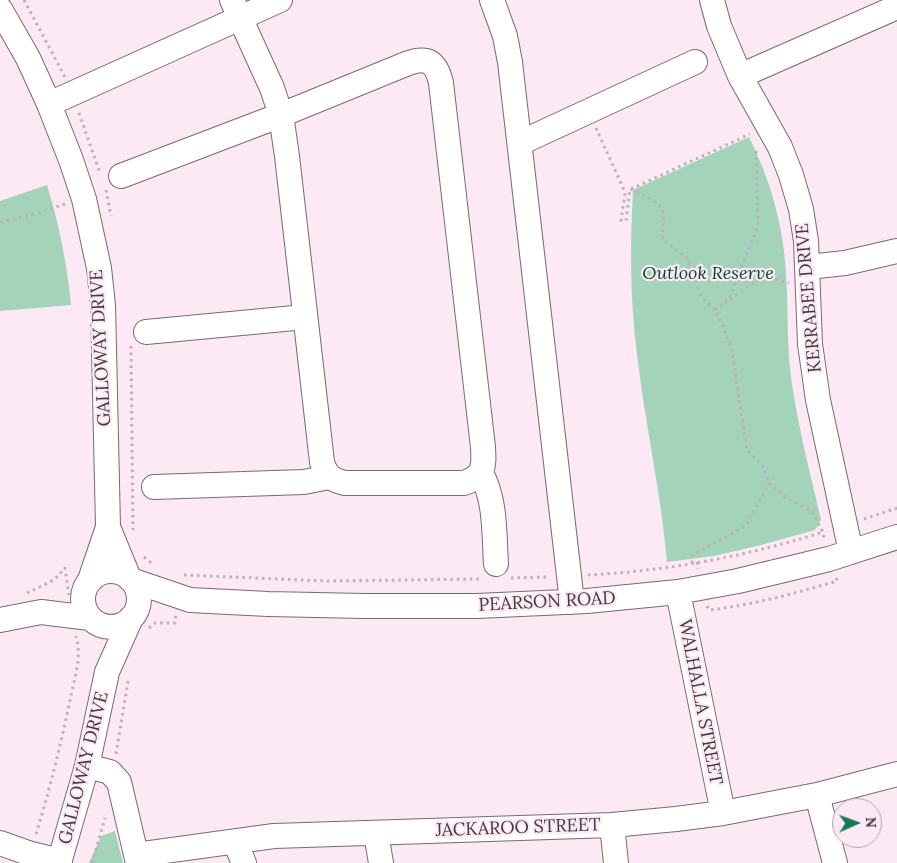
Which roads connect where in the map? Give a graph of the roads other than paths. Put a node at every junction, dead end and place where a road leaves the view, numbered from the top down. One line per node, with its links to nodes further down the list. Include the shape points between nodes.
1 (280, 0): 6 (street)
2 (492, 0): 11 (street, via 505,36)
3 (712, 0): 8 (street, KERRABEE DRIVE)
4 (897, 7): 8 (street)
5 (0, 9): 9 (street, GALLOWAY DRIVE)
6 (236, 9): 9 (street); 10 (street)
7 (695, 62): 11 (street)
8 (740, 76): 14 (street, KERRABEE DRIVE, via 780,147 791,175 801,208)
9 (49, 104): 20 (street, GALLOWAY DRIVE, via 84,199 98,268 103,306)
10 (281, 115): 12 (street); 15 (street); 17 (street, via 415,60 425,60 436,68 441,83 483,447)
11 (520, 143): 28 (street)
12 (114, 184)
13 (897, 251): 14 (street)
14 (808, 267): 22 (street, KERRABEE DRIVE, via 810,344 818,400)
15 (306, 317): 16 (street); 18 (street, via 322,462)
16 (146, 332)
17 (481, 473): 18 (street, via 464,483 344,483); 23 (street, via 492,500)
18 (329, 477): 19 (street, via 304,482)
19 (154, 487)
20 (108, 527): 24 (street, GALLOWAY DRIVE); 27 (street, GALLOWAY DRIVE)
21 (897, 536): 22 (street, PEARSON ROAD)
22 (851, 552): 25 (street, PEARSON ROAD, via 738,581)
23 (494, 574)
24 (130, 579): 26 (street, PEARSON ROAD); 27 (street, via 114,571 97,575); 29 (street, via 138,597)
25 (678, 592): 28 (street, PEARSON ROAD); 35 (street, WALHALLA STREET)
26 (190, 600): 28 (street, PEARSON ROAD, via 364,606); 29 (street, PEARSON ROAD)
27 (84, 602): 29 (street, via 99,624 107,627 124,624); 30 (street); 31 (street, GALLOWAY DRIVE)
28 (572, 602)
29 (133, 616): 31 (street, GALLOWAY DRIVE)
30 (0, 620)
31 (107, 672): 32 (street, GALLOWAY DRIVE)
32 (87, 766): 40 (street, via 110,772 119,782); 41 (street, GALLOWAY DRIVE)
33 (897, 774): 34 (street, JACKAROO STREET)
34 (817, 795): 35 (street, JACKAROO STREET); 44 (street)
35 (723, 813): 36 (street, JACKAROO STREET)
36 (612, 825): 37 (street, JACKAROO STREET); 43 (street)
37 (376, 833): 39 (street, JACKAROO STREET, via 274,836); 42 (street)
38 (0, 843): 41 (street)
39 (240, 852): 40 (street, JACKAROO STREET)
40 (137, 859)
41 (60, 862)
42 (381, 863)
43 (616, 863)
44 (835, 863)

